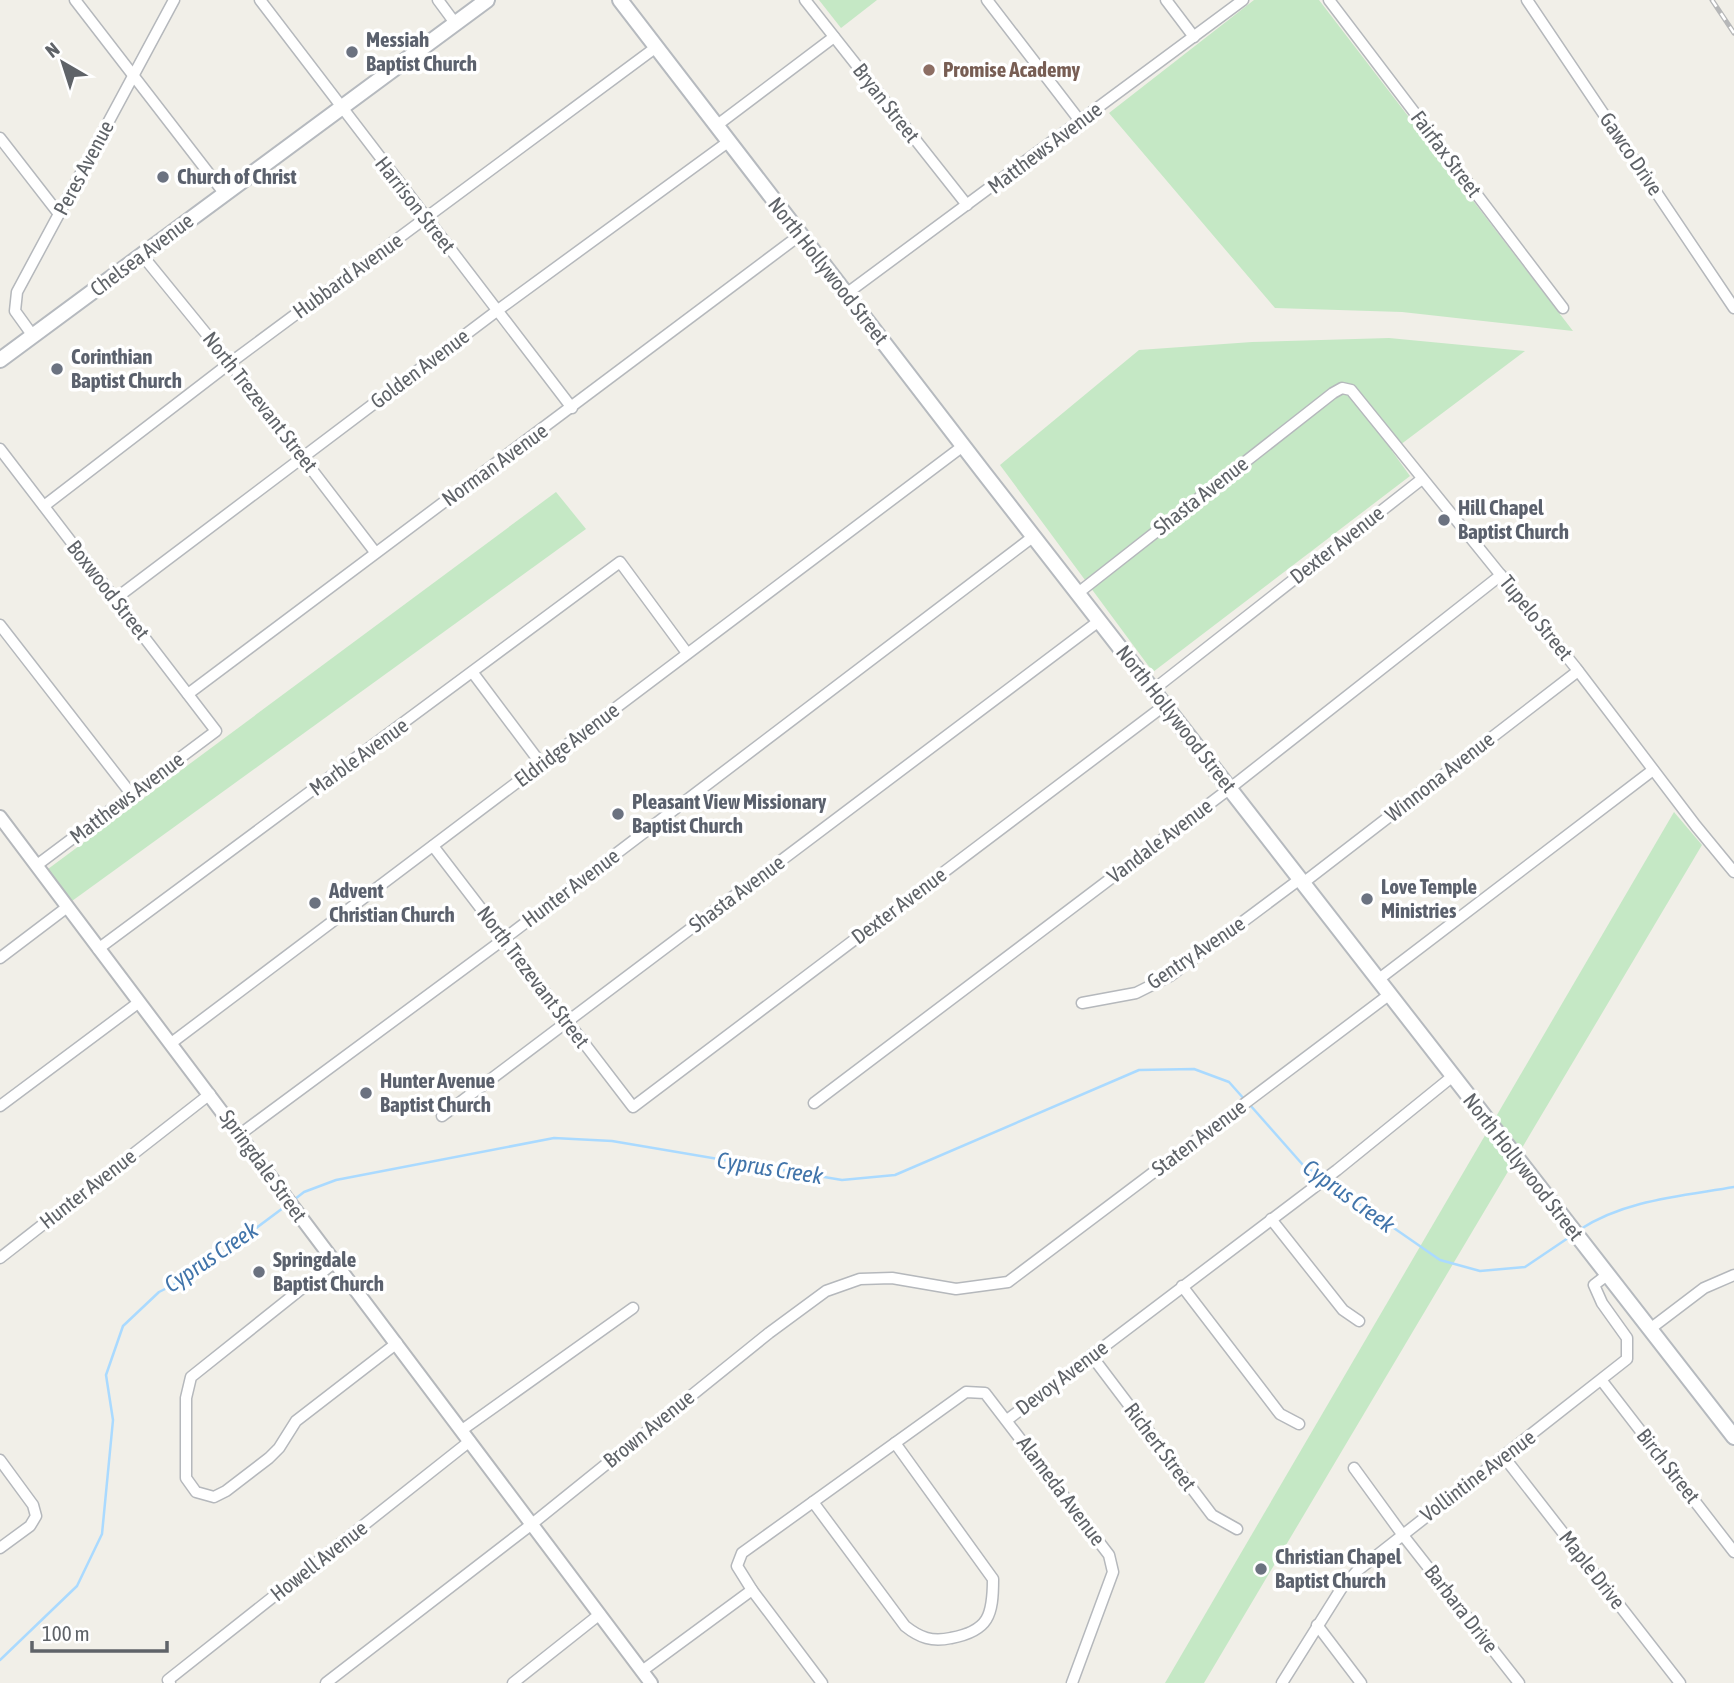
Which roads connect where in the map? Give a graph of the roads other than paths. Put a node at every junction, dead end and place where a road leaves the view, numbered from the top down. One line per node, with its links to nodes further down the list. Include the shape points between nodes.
1 (75, 0): 17 (street)
2 (174, 0): 17 (street, Peres Avenue)
3 (260, 0): 18 (street, Harrison Street)
4 (438, 0): 13 (street)
5 (487, 0): 13 (main road, Chelsea Avenue)
6 (620, 0): 16 (main road, North Hollywood Street)
7 (805, 0): 14 (street, Bryan Street)
8 (987, 0): 19 (street)
9 (1167, 0): 15 (street)
10 (1242, 0): 15 (street, Matthews Avenue)
11 (1329, 0): 30 (street, Fairfax Street)
12 (1527, 0): 31 (street, Gawco Drive)
13 (455, 23): 18 (main road, Chelsea Avenue)
14 (834, 37): 20 (street); 24 (street, Bryan Street)
15 (1194, 37): 19 (street, Matthews Avenue)
16 (655, 48): 20 (main road, North Hollywood Street); 26 (street, Hubbard Avenue)
17 (133, 77): 23 (street); 25 (street, Peres Avenue)
18 (341, 107): 23 (main road, Chelsea Avenue); 26 (street, Harrison Street)
19 (1080, 121): 24 (street, Matthews Avenue)
20 (716, 125): 22 (main road, North Hollywood Street)
21 (0, 138): 25 (street)
22 (728, 142): 27 (main road, North Hollywood Street); 32 (street, Golden Avenue)
23 (224, 193): 28 (main road, Chelsea Avenue)
24 (967, 205): 29 (street, Matthews Avenue)
25 (59, 214): 33 (street, Peres Avenue, via 17,292 15,311)
26 (425, 219): 32 (street, Harrison Street); 35 (street, Hubbard Avenue)
27 (800, 235): 29 (main road, North Hollywood Street); 37 (street, Norman Avenue)
28 (142, 255): 33 (main road, Chelsea Avenue); 35 (street, North Trezevant Street)
29 (846, 294): 38 (main road, North Hollywood Street)
30 (1563, 308)
31 (1734, 308)
32 (498, 310): 37 (street, Harrison Street); 40 (street, Golden Avenue)
33 (33, 336): 34 (main road, Chelsea Avenue)
34 (0, 360)
35 (230, 363): 40 (street, North Trezevant Street); 42 (street, Hubbard Avenue)
36 (1325, 399): 41 (street, Tupelo Street, via 1342,388 1355,392); 46 (street, Shasta Avenue)
37 (572, 408): 44 (street, Norman Avenue)
38 (963, 446): 43 (main road, North Hollywood Street); 50 (street, Eldridge Avenue)
39 (0, 449): 42 (street, Boxwood Street)
40 (304, 458): 44 (street, North Trezevant Street); 47 (street, Golden Avenue)
41 (1422, 478): 45 (street, Tupelo Street); 53 (street, Dexter Avenue)
42 (44, 506): 47 (street, Boxwood Street)
43 (1034, 537): 46 (main road, North Hollywood Street); 67 (street, Hunter Avenue)
44 (374, 552): 54 (street, Norman Avenue)
45 (1501, 575): 51 (street, Tupelo Street); 59 (street, Vandale Avenue)
46 (1078, 593): 48 (main road, North Hollywood Street)
47 (115, 599): 54 (street, Boxwood Street)
48 (1099, 621): 53 (main road, North Hollywood Street); 74 (street, Shasta Avenue)
49 (0, 625): 60 (street)
50 (687, 653): 52 (street, Marble Avenue, via 620,562); 57 (street, Eldridge Avenue)
51 (1578, 671): 58 (street, Tupelo Street); 65 (street, Winnona Avenue)
52 (473, 673): 57 (street); 68 (street, Marble Avenue)
53 (1153, 690): 55 (main road, North Hollywood Street)
54 (188, 694): 56 (street, Boxwood Street)
55 (1165, 705): 59 (main road, North Hollywood Street); 80 (street, Dexter Avenue)
56 (216, 731): 60 (street, Matthews Avenue)
57 (542, 765): 62 (street, Eldridge Avenue)
58 (1653, 770): 64 (street, Tupelo Street); 70 (street)
59 (1229, 789): 65 (main road, North Hollywood Street); 78 (street, Vandale Avenue)
60 (132, 795): 63 (street, Matthews Avenue)
61 (0, 817): 63 (street, Springdale Street)
62 (433, 846): 67 (street, North Trezevant Street); 75 (street, Eldridge Avenue)
63 (37, 865): 66 (street, Springdale Street)
64 (1734, 872)
65 (1301, 881): 70 (main road, North Hollywood Street); 73 (street, Gentry Avenue, via 1170,976 1136,993)
66 (66, 908): 68 (street, Springdale Street); 69 (street)
67 (504, 939): 74 (street, North Trezevant Street); 82 (street, Hunter Avenue)
68 (97, 949): 72 (street, Springdale Street)
69 (0, 958)
70 (1379, 979): 71 (main road, North Hollywood Street)
71 (1390, 994): 76 (main road, North Hollywood Street); 88 (street, Staten Avenue)
72 (138, 1003): 75 (street, Springdale Street); 79 (street)
73 (1082, 1003)
74 (566, 1022): 80 (street, North Trezevant Street); 81 (street, Shasta Avenue)
75 (170, 1044): 77 (street, Springdale Street)
76 (1453, 1076): 83 (street, Devoy Avenue); 86 (main road, North Hollywood Street)
77 (210, 1094): 82 (street, Springdale Street); 84 (street, Hunter Avenue)
78 (814, 1104)
79 (0, 1106)
80 (634, 1107)
81 (442, 1116)
82 (239, 1135): 85 (street, Springdale Street)
83 (1271, 1219): 89 (street, Devoy Avenue); 91 (street, via 1343,1310)
84 (0, 1258)
85 (335, 1262): 93 (street, Springdale Street); 93 (street, via 191,1377 186,1398 188,1483 209,1497 226,1491 275,1453 296,1421)
86 (1607, 1275): 92 (main road, North Hollywood Street); 95 (street, Vollintine Avenue, via 1594,1285 1627,1338 1627,1359)
87 (1734, 1275): 92 (street, via 1704,1288)
88 (1008, 1282): 106 (street, Brown Avenue, via 956,1289 892,1278 860,1279 827,1291)
89 (1182, 1286): 94 (street, Devoy Avenue); 97 (street, via 1280,1414)
90 (633, 1308): 98 (street)
91 (1359, 1321)
92 (1650, 1329): 99 (main road, North Hollywood Street)
93 (397, 1342): 98 (street, Springdale Street)
94 (1091, 1355): 96 (street, Devoy Avenue); 107 (street, Richert Street, via 1212,1515)
95 (1602, 1381): 102 (street, Vollintine Avenue); 110 (street, Birch Street)
96 (1007, 1420): 101 (street, Devoy Avenue, via 985,1393 966,1392); 120 (street, Alameda Avenue, via 1109,1555 1113,1572)
97 (1300, 1424)
98 (462, 1430): 100 (street, Springdale Street)
99 (1734, 1437)
100 (470, 1441): 106 (street, Springdale Street); 115 (street, Howell Avenue)
101 (895, 1443): 105 (street, Devoy Avenue); 105 (street, via 993,1579 993,1604 982,1626 971,1634 939,1641 919,1637 905,1626)
102 (1504, 1457): 108 (street, Vollintine Avenue); 124 (street, Maple Drive)
103 (0, 1460): 109 (street, via 36,1510 34,1522)
104 (1354, 1468): 108 (street, Barbara Drive)
105 (813, 1502): 111 (street, Devoy Avenue, via 742,1553 737,1566)
106 (532, 1524): 112 (street, Springdale Street); 116 (street, Brown Avenue)
107 (1237, 1530)
108 (1402, 1534): 113 (street, Vollintine Avenue, via 1357,1571); 123 (street, Barbara Drive)
109 (0, 1548)
110 (1734, 1552)
111 (752, 1590): 114 (street); 119 (street)
112 (600, 1614): 114 (street, Springdale Street); 117 (street)
113 (1317, 1625): 121 (street, Vollintine Avenue); 122 (street)
114 (642, 1671): 118 (street, Springdale Street)
115 (169, 1682)
116 (326, 1683)
117 (513, 1683)
118 (651, 1683)
119 (822, 1683)
120 (1072, 1683)
121 (1282, 1683)
122 (1362, 1683)
123 (1519, 1683)
124 (1680, 1683)

